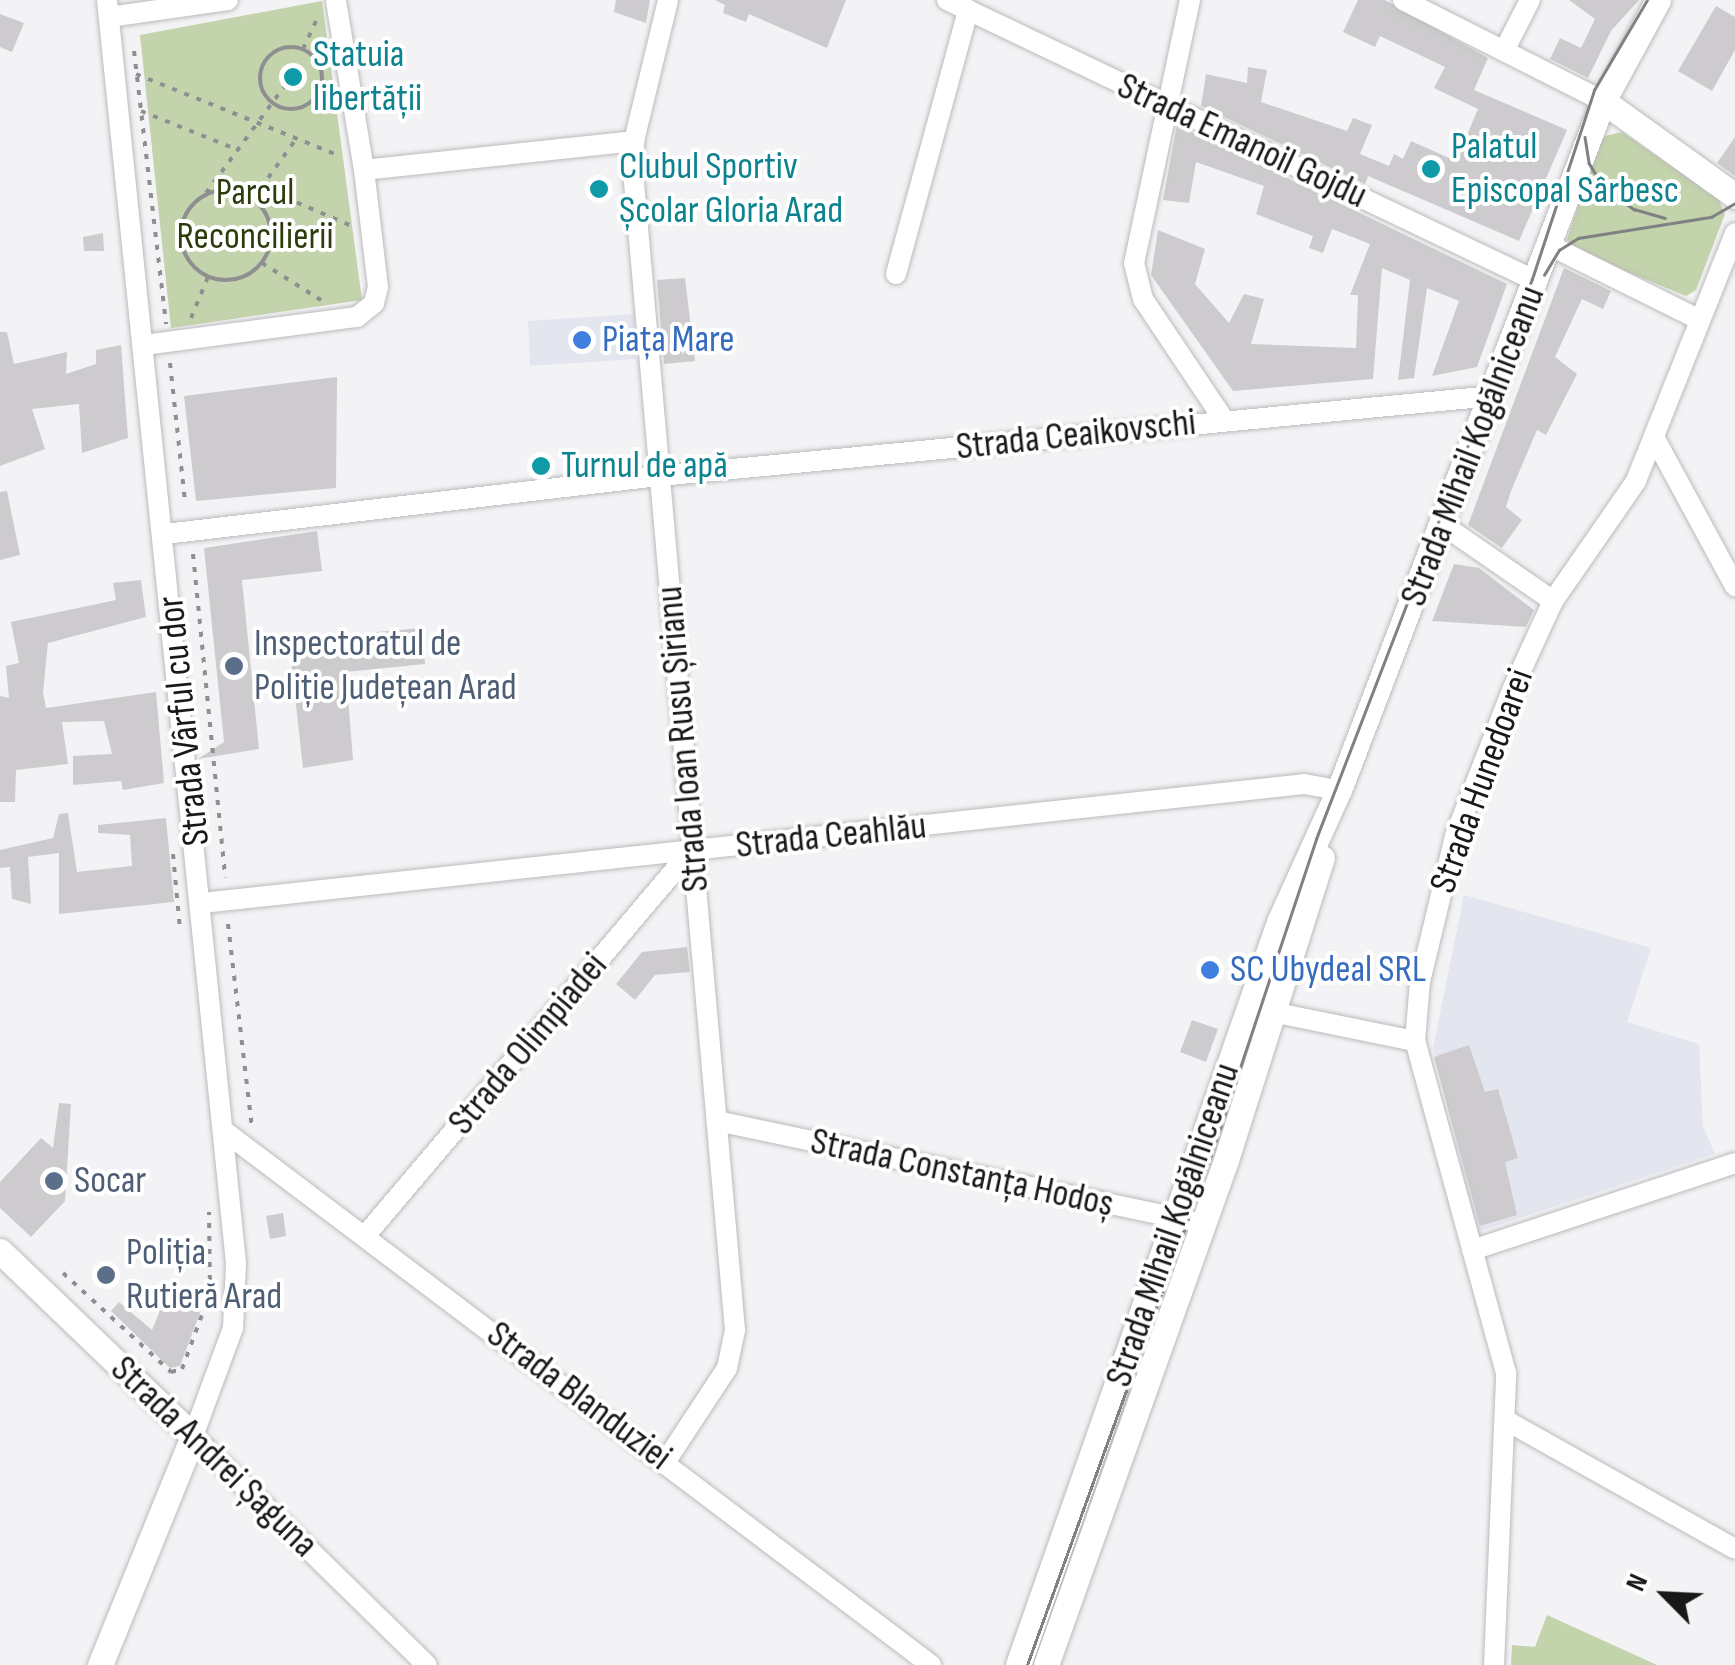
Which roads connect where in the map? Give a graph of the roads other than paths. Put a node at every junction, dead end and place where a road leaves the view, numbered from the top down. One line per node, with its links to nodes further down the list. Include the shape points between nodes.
1 (228, 0): 9 (street)
2 (336, 0): 15 (street)
3 (668, 0): 14 (street, Strada Ioan Rusu Șirianu)
4 (948, 0): 10 (street, Strada Emanoil Gojdu)
5 (1190, 0): 13 (street)
6 (1404, 0): 11 (street)
7 (1530, 0): 11 (street)
8 (1658, 0): 12 (main road, Strada Mihail Kogălniceanu)
9 (108, 9): 22 (street, Strada Vârful cu dor)
10 (968, 10): 13 (street, Strada Emanoil Gojdu); 19 (street)
11 (1504, 51): 12 (street)
12 (1603, 101): 16 (main road); 18 (main road, Strada Mihail Kogălniceanu)
13 (1167, 106): 20 (street, Strada Emanoil Gojdu); 24 (street, via 1135,280)
14 (634, 140): 15 (street); 26 (street, Strada Ioan Rusu Șirianu)
15 (364, 168): 22 (street, via 378,287 366,313 174,335)
16 (1735, 196)
17 (1735, 234): 21 (street, Strada Hunedoarei)
18 (1550, 246): 20 (main road, Strada Mihail Kogălniceanu); 21 (street)
19 (896, 274)
20 (1536, 280): 23 (main road, Strada Mihail Kogălniceanu)
21 (1700, 320): 25 (street, Strada Hunedoarei)
22 (144, 346): 28 (street, Strada Vârful cu dor)
23 (1492, 396): 24 (street, Strada Ceaikovschi); 27 (main road, Strada Mihail Kogălniceanu)
24 (1224, 420): 26 (street, Strada Ceaikovschi)
25 (1654, 437): 29 (street); 30 (street, Strada Hunedoarei, via 1622,504)
26 (660, 476): 28 (street, Strada Ceaikovschi); 32 (street, Strada Ioan Rusu Șirianu)
27 (1443, 525): 30 (street); 31 (main road, Strada Mihail Kogălniceanu)
28 (165, 534): 33 (street, Strada Vârful cu dor)
29 (1735, 586)
30 (1553, 601): 35 (street, Strada Hunedoarei, via 1454,836 1420,982)
31 (1339, 790): 32 (street, Strada Ceahlău, via 1304,784); 34 (main road, Strada Mihail Kogălniceanu); 39 (main road, Strada Mihail Kogălniceanu, via 1279,922)
32 (691, 851): 33 (street, Strada Ceahlău); 36 (street, Strada Ioan Rusu Șirianu); 41 (street, Strada Olimpiadei)
33 (202, 903): 37 (street, Strada Vârful cu dor)
34 (1272, 1012): 35 (street); 40 (main road, Strada Mihail Kogălniceanu)
35 (1415, 1040): 42 (street, Strada Hunedoarei)
36 (722, 1122): 39 (street, Strada Constanța Hodoș); 46 (street, Strada Ioan Rusu Șirianu, via 734,1350)
37 (224, 1131): 41 (street, Strada Blanduziei); 45 (street, Strada Vârful cu dor, via 237,1301 226,1352)
38 (1735, 1163): 42 (street)
39 (1176, 1217): 40 (street, Strada Constanța Hodoș); 51 (main road, Strada Mihail Kogălniceanu)
40 (1203, 1222): 52 (main road, Strada Mihail Kogălniceanu)
41 (364, 1236): 46 (street, Strada Blanduziei)
42 (1472, 1250): 44 (street, Strada Hunedoarei, via 1506,1374)
43 (0, 1251): 45 (main road, Strada Andrei Șaguna)
44 (1507, 1422): 47 (street); 53 (street, Strada Hunedoarei)
45 (193, 1436): 48 (main road); 49 (street, Strada Andrei Șaguna)
46 (666, 1461): 50 (street, Strada Blanduziei)
47 (1735, 1549)
48 (100, 1665)
49 (426, 1665)
50 (931, 1665)
51 (1018, 1665)
52 (1046, 1665)
53 (1494, 1665)

